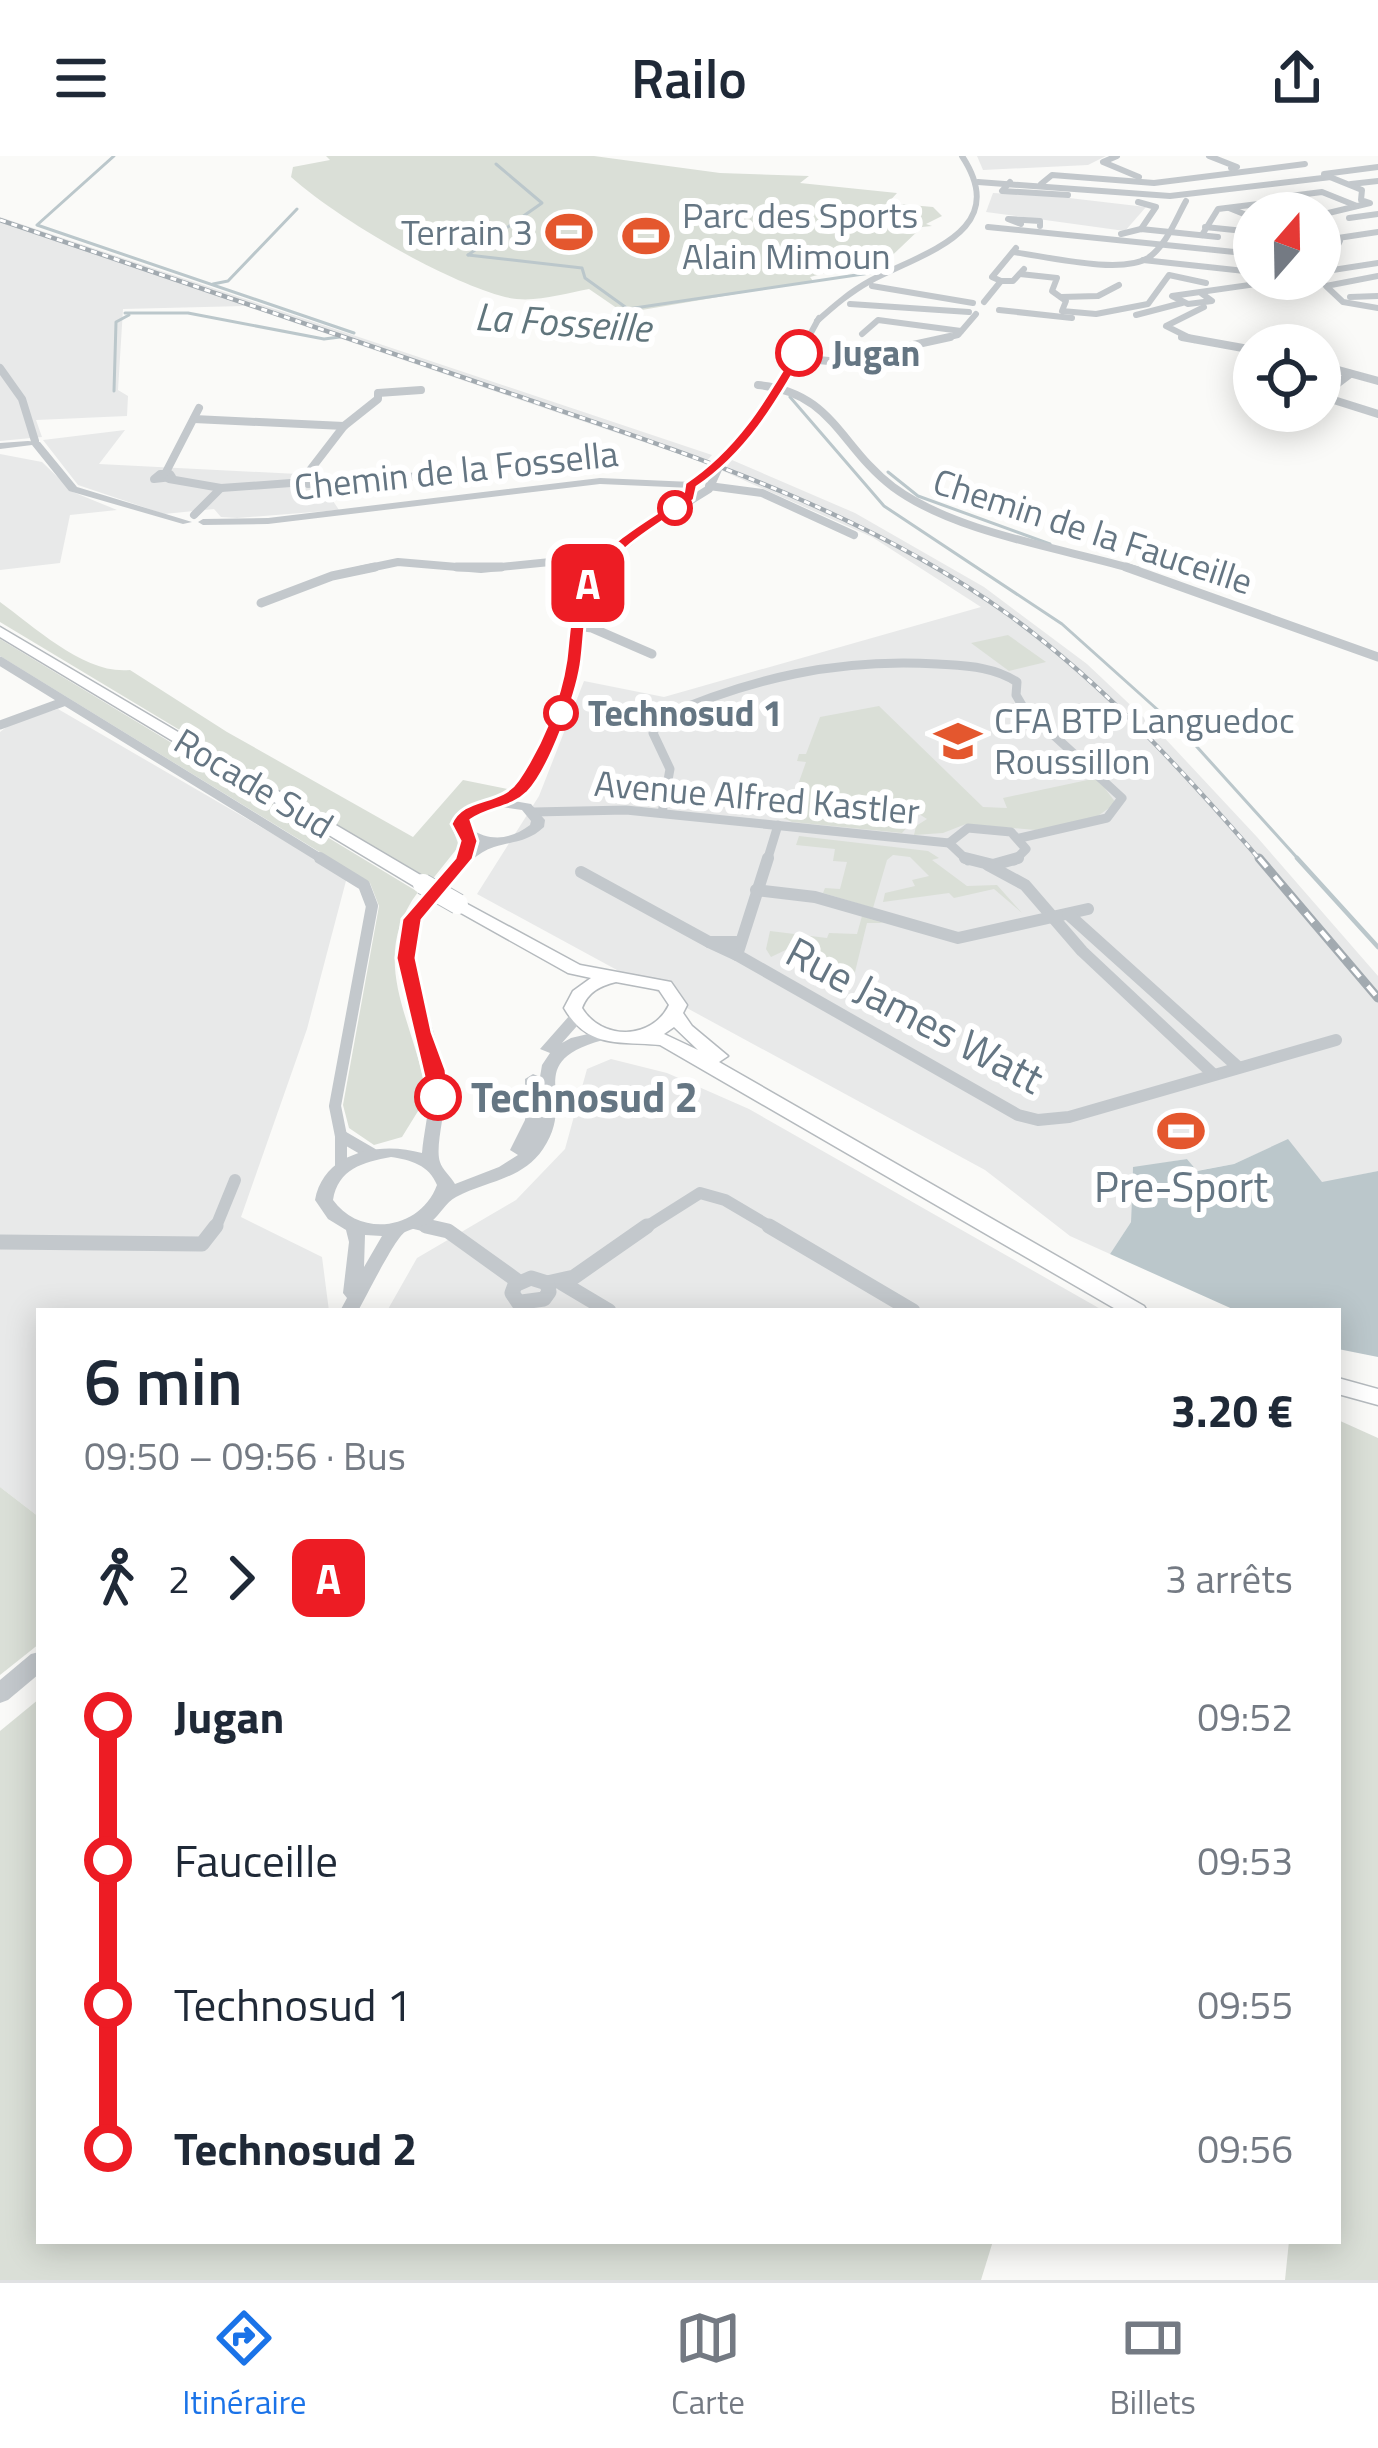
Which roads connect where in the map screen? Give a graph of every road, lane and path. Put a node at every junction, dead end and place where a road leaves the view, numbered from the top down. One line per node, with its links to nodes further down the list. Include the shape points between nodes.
1 (962, 156): 17 (street)
2 (1117, 156): 14 (street, via 1103,162)
3 (1209, 156): 14 (street, via 1237,167)
4 (1297, 156): 7 (street)
5 (1351, 156): 9 (street)
6 (1364, 156): 8 (street)
7 (1305, 164): 10 (street); 11 (street)
8 (1377, 167): 9 (street)
9 (1364, 168): 11 (street)
10 (1234, 172): 14 (street); 21 (street)
11 (1327, 176): 19 (street); 21 (street)
12 (1088, 178): 13 (street); 20 (street, via 1052,175); 22 (street)
13 (1104, 179): 15 (street); 23 (street)
14 (1165, 180): 15 (street)
15 (1119, 181): 25 (street)
16 (1378, 181): 19 (street)
17 (978, 182): 18 (street); 36 (street)
18 (1010, 182): 20 (street); 27 (street, via 1002,191)
19 (1344, 182): 24 (street); 31 (street)
20 (1045, 184): 22 (street); 27 (street)
21 (1264, 185): 30 (street)
22 (1079, 188): 23 (street)
23 (1095, 189): 25 (street)
24 (1274, 190): 26 (street); 29 (street)
25 (1112, 191): 28 (street)
26 (1279, 192)
27 (1040, 194): 28 (street)
28 (1133, 197): 30 (street); 40 (street, via 1156,207)
29 (1208, 198): 30 (street); 33 (street)
30 (1188, 199): 44 (street)
31 (1369, 202)
32 (1233, 207): 33 (street)
33 (1228, 208): 34 (street); 35 (street)
34 (1233, 210)
35 (1213, 217): 41 (street); 48 (street, via 1227,221)
36 (971, 220): 38 (street); 39 (street)
37 (1040, 226): 43 (street)
38 (988, 227): 39 (street); 42 (street)
39 (962, 229): 72 (street, via 932,253)
40 (1141, 229): 43 (street); 44 (street)
41 (1204, 231): 44 (street); 48 (street)
42 (1030, 232): 43 (street); 52 (street)
43 (1071, 232): 49 (street)
44 (1166, 232): 50 (street)
45 (1378, 232): 47 (street)
46 (1233, 236): 48 (street)
47 (1341, 238)
48 (1216, 240): 50 (street); 51 (street); 54 (street)
49 (1134, 242): 50 (street); 57 (street)
50 (1158, 245): 58 (street)
51 (1233, 245)
52 (1013, 252): 56 (street); 66 (street, via 992,277)
53 (1106, 252): 56 (street, via 1052,241)
54 (1229, 252): 55 (street); 60 (street)
55 (1233, 252)
56 (1036, 254): 58 (street); 63 (street)
57 (1118, 254)
58 (1143, 260): 60 (street)
59 (1378, 263): 61 (street)
60 (1222, 269): 62 (street)
61 (1341, 269)
62 (1233, 270)
63 (1020, 274): 66 (street); 76 (street, via 1057,278 1052,291)
64 (1378, 276): 67 (street)
65 (1233, 278): 71 (street, via 1162,283)
66 (1001, 281): 79 (street)
67 (1341, 282)
68 (1119, 285): 76 (street, via 1098,296)
69 (872, 286): 80 (street)
70 (1233, 288): 73 (street)
71 (1156, 292): 74 (street); 76 (street, via 1142,306 1096,314 1062,311)
72 (847, 293): 86 (street); 96 (street, via 818,321)
73 (1202, 293): 74 (street); 83 (street, via 1212,299)
74 (1174, 295): 81 (street)
75 (1378, 296): 77 (street)
76 (1061, 297)
77 (1341, 297)
78 (1341, 300): 84 (street)
79 (984, 302): 80 (street); 85 (street)
80 (973, 303): 86 (street)
81 (1182, 303): 83 (street); 85 (street, via 1100,319)
82 (850, 304): 86 (street)
83 (1200, 304): 89 (street, via 1171,321 1171,333)
84 (1378, 308)
85 (999, 310): 86 (street)
86 (969, 311): 87 (street)
87 (961, 331): 88 (street, via 878,320); 90 (street, via 900,349 884,366)
88 (862, 334)
89 (1233, 346)
90 (818, 360)
91 (0, 368): 102 (street, Chemin de la Fossella, via 22,399)
92 (1341, 372): 93 (street)
93 (1349, 374): 94 (street); 99 (street, via 1321,396)
94 (1378, 381)
95 (758, 385): 96 (street)
96 (778, 387): 107 (street, bridge); 115 (street, Chemin de la Fauceille, via 807,394 907,497)
97 (421, 391): 101 (street, via 378,393)
98 (200, 408): 100 (street)
99 (1378, 410)
100 (194, 419): 101 (street); 106 (street, via 167,476)
101 (344, 425): 105 (street)
102 (33, 443): 103 (street); 108 (street, Chemin de la Fossella, via 74,489 165,518)
103 (0, 446)
104 (421, 476): 105 (street)
105 (306, 481): 106 (street)
106 (221, 488): 108 (street)
107 (696, 488): 108 (street, Chemin de la Fossella, via 601,481 238,522); 109 (street, via 762,493); 110 (street)
108 (199, 517)
109 (854, 535)
110 (610, 556): 111 (street, via 481,569 398,562); 112 (street, via 580,598)
111 (261, 603)
112 (576, 626): 114 (street); 119 (street, via 565,704)
113 (0, 631): 136 (main road, Rocade Sud, bridge)
114 (652, 653)
115 (1378, 657)
116 (0, 661): 117 (street)
117 (63, 701): 118 (street); 147 (street, via 370,893 335,1106)
118 (0, 725)
119 (523, 787): 120 (street); 122 (street)
120 (502, 803): 122 (street); 124 (street, via 468,812 460,824)
121 (662, 813): 122 (street, Avenue Alfred Kastler); 123 (street, Avenue Alfred Kastler); 125 (street, via 670,769 653,733 660,718 772,675 883,659 1010,676 1023,707 1122,798 1107,818)
122 (533, 814): 126 (street, via 523,838)
123 (778, 825): 127 (street, Avenue Alfred Kastler); 132 (street, Rue James Watt)
124 (469, 836): 126 (street); 128 (street)
125 (1020, 838): 127 (street, via 979,826); 129 (street, via 1026,849)
126 (494, 842): 128 (street)
127 (950, 843): 130 (street, via 960,858)
128 (464, 859): 146 (street, via 421,905 406,935)
129 (1013, 862): 130 (street); 134 (street)
130 (988, 866): 135 (street, via 1014,876)
131 (581, 872): 137 (street, via 709,942)
132 (756, 890): 135 (street, via 815,897 958,938); 137 (street, Rue James Watt)
133 (1088, 909): 134 (street)
134 (1070, 915): 135 (street); 144 (street)
135 (1054, 917): 145 (street)
136 (507, 935): 138 (main road, Rocade Sud, via 585,974); 139 (main road, Rocade Sud, via 558,976)
137 (738, 949): 145 (street, Rue James Watt, via 896,1048 1038,1120)
138 (616, 977): 139 (main road, via 590,985); 140 (main road, via 665,986)
139 (575, 1008): 141 (main road); 149 (street, via 538,1063 530,1135 518,1151 483,1169)
140 (676, 1016): 142 (main road); 165 (main road, via 739,1071)
141 (605, 1035): 142 (main road); 152 (street, via 574,1043 550,1064 544,1134 534,1150 512,1169)
142 (636, 1037): 164 (main road, via 692,1054)
143 (1336, 1040): 144 (street, Rue James Watt)
144 (1238, 1067): 145 (street, Rue James Watt)
145 (1214, 1074)
146 (437, 1103): 148 (street, via 424,1129); 149 (street)
147 (341, 1136): 148 (street); 150 (street)
148 (382, 1154): 149 (street); 150 (street)
149 (435, 1166): 152 (street)
150 (341, 1167): 154 (street, via 324,1200)
151 (236, 1180): 156 (street, via 202,1244)
152 (442, 1200): 153 (street); 155 (street)
153 (405, 1226): 154 (street); 155 (street); 161 (street)
154 (355, 1227): 160 (street)
155 (448, 1231): 157 (street)
156 (0, 1242)
157 (519, 1282): 158 (street); 159 (street, via 512,1292)
158 (554, 1283): 159 (street, via 544,1299); 162 (street); 163 (street, via 700,1193)
159 (523, 1306)
160 (349, 1308)
161 (350, 1308)
162 (603, 1308)
163 (908, 1308)
164 (1131, 1308)
165 (1150, 1308)
166 (1341, 1391): 167 (main road)
167 (1378, 1402)
168 (36, 1663): 169 (street)
169 (0, 1693)

